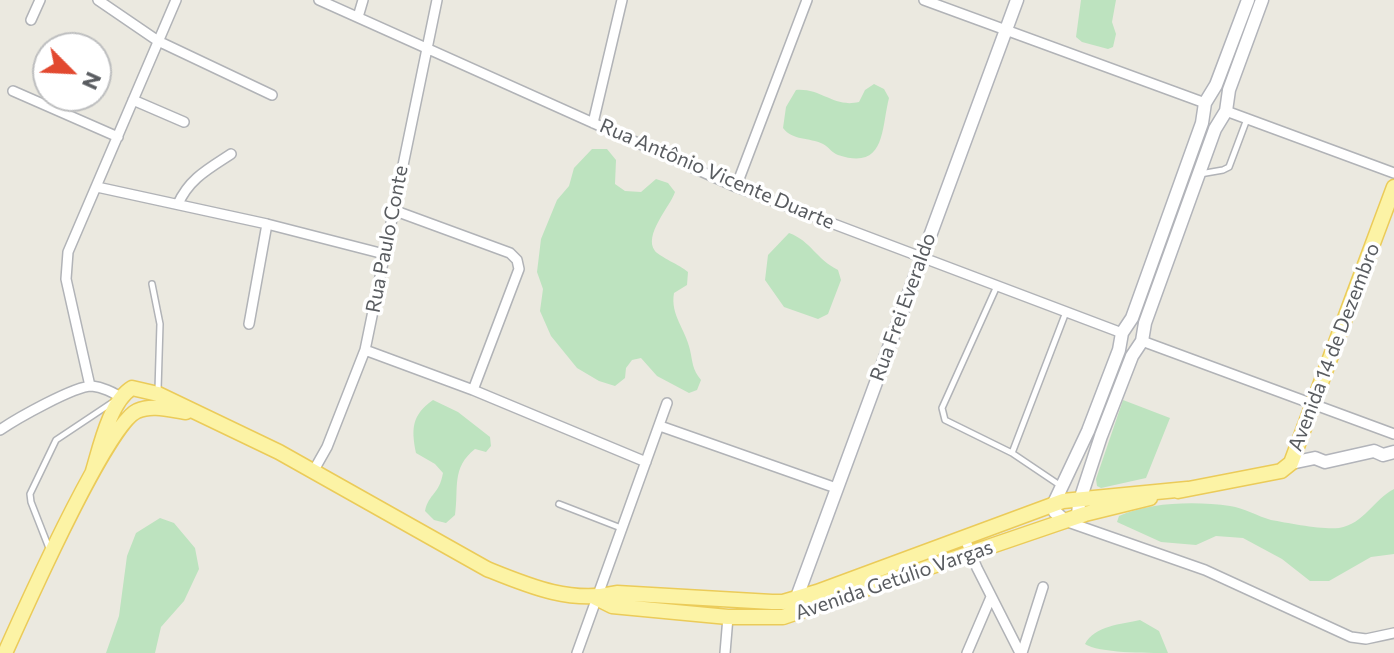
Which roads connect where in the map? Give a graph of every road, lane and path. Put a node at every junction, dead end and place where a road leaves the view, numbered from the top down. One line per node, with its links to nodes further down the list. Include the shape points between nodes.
1 (40, 0): 14 (street)
2 (98, 0): 16 (street)
3 (176, 0): 16 (street)
4 (319, 0): 13 (street, Rua Antônio Vicente Duarte)
5 (363, 0): 13 (street)
6 (437, 0): 17 (street, Rua Paulo Conte)
7 (622, 0): 25 (street)
8 (807, 0): 31 (street)
9 (924, 0): 15 (street)
10 (1017, 0): 15 (main road, Rua Frei Everaldo)
11 (1248, 0): 21 (main road)
12 (1262, 0): 22 (main road)
13 (358, 17): 17 (street, Rua Antônio Vicente Duarte)
14 (31, 20)
15 (1006, 30): 21 (street); 37 (main road, Rua Frei Everaldo)
16 (158, 41): 19 (street); 20 (street)
17 (426, 47): 25 (street, Rua Antônio Vicente Duarte); 34 (street, Rua Paulo Conte)
18 (13, 91): 26 (street)
19 (272, 95)
20 (133, 100): 24 (street); 26 (street)
21 (1207, 104): 22 (main road, via 1219,97); 22 (main road, via 1211,118); 42 (main road)
22 (1224, 111): 23 (street); 29 (main road)
23 (1247, 119): 28 (street); 29 (lane, via 1229,167)
24 (184, 122)
25 (593, 123): 31 (street, Rua Antônio Vicente Duarte)
26 (118, 137): 30 (street)
27 (231, 154): 33 (street, via 195,177)
28 (1394, 173)
29 (1199, 174): 43 (main road)
30 (97, 187): 33 (street); 45 (street, via 68,252 66,279)
31 (736, 187): 37 (street, Rua Antônio Vicente Duarte)
32 (1394, 187): 50 (main road, Avenida 14 de Dezembro)
33 (178, 204): 35 (street)
34 (393, 210): 36 (street, Rua Paulo Conte); 46 (street, via 517,260 519,269)
35 (267, 224): 36 (street); 41 (street)
36 (384, 254): 44 (street, Rua Paulo Conte)
37 (922, 256): 39 (street, Rua Antônio Vicente Duarte); 65 (main road, Rua Frei Everaldo)
38 (152, 284): 47 (lane, via 160,324)
39 (997, 285): 40 (street, Rua Antônio Vicente Duarte); 57 (lane, via 942,415)
40 (1066, 312): 42 (street, Rua Antônio Vicente Duarte); 57 (lane)
41 (249, 324)
42 (1124, 333): 43 (main road, via 1137,327); 43 (main road, via 1128,347); 60 (main road)
43 (1140, 340): 50 (street); 63 (main road)
44 (365, 350): 46 (street); 61 (street, Rua Paulo Conte)
45 (90, 386): 48 (street); 54 (street, via 26,412)
46 (473, 390): 58 (street)
47 (150, 391): 48 (main road, via 132,388); 51 (main road); 52 (main road, Avenida Getúlio Vargas)
48 (121, 398): 51 (main road, via 125,409); 62 (main road); 73 (lane, via 61,434 30,494)
49 (667, 403): 53 (street)
50 (1313, 404): 55 (street); 59 (main road, Avenida 14 de Dezembro)
51 (138, 411): 52 (main road, Avenida Getúlio Vargas); 62 (main road, via 114,435)
52 (200, 414): 61 (main road, Avenida Getúlio Vargas)
53 (660, 426): 58 (street); 65 (street)
54 (0, 430)
55 (1394, 434)
56 (1394, 452): 59 (main road, Avenida Getúlio Vargas)
57 (1012, 453): 64 (lane)
58 (646, 462): 71 (street)
59 (1291, 463): 66 (main road, Avenida Getúlio Vargas, via 1281,471)
60 (1070, 467): 63 (main road, via 1078,477); 64 (main road)
61 (314, 470): 77 (main road, Avenida Getúlio Vargas, via 487,569 554,593)
62 (93, 471): 73 (main road)
63 (1090, 475): 67 (main road)
64 (1062, 486): 68 (main road)
65 (836, 488): 78 (main road, Rua Frei Everaldo)
66 (1187, 489): 67 (main road, Avenida Getúlio Vargas); 70 (main road, Avenida Getúlio Vargas)
67 (1081, 498): 68 (main road, Avenida Getúlio Vargas); 70 (main road)
68 (1054, 503): 70 (main road, via 1055,512); 72 (main road, Avenida Getúlio Vargas)
69 (559, 504): 71 (lane)
70 (1075, 521): 74 (main road, Avenida Getúlio Vargas); 80 (street, via 1205,570 1351,637)
71 (621, 528): 77 (street)
72 (965, 539): 74 (street); 78 (main road, Avenida Getúlio Vargas)
73 (52, 554): 81 (main road)
74 (971, 554): 76 (street); 78 (main road, Avenida Getúlio Vargas)
75 (1043, 587): 85 (street)
76 (991, 597): 84 (street); 85 (street)
77 (596, 598): 78 (main road, Avenida Getúlio Vargas, via 617,593); 79 (main road, Avenida Getúlio Vargas, via 612,606); 82 (street)
78 (795, 606): 79 (main road, Avenida Getúlio Vargas, via 770,618)
79 (728, 617): 83 (street)
80 (1394, 633)
81 (5, 653)
82 (577, 653)
83 (725, 653)
84 (967, 653)
85 (1021, 653)

